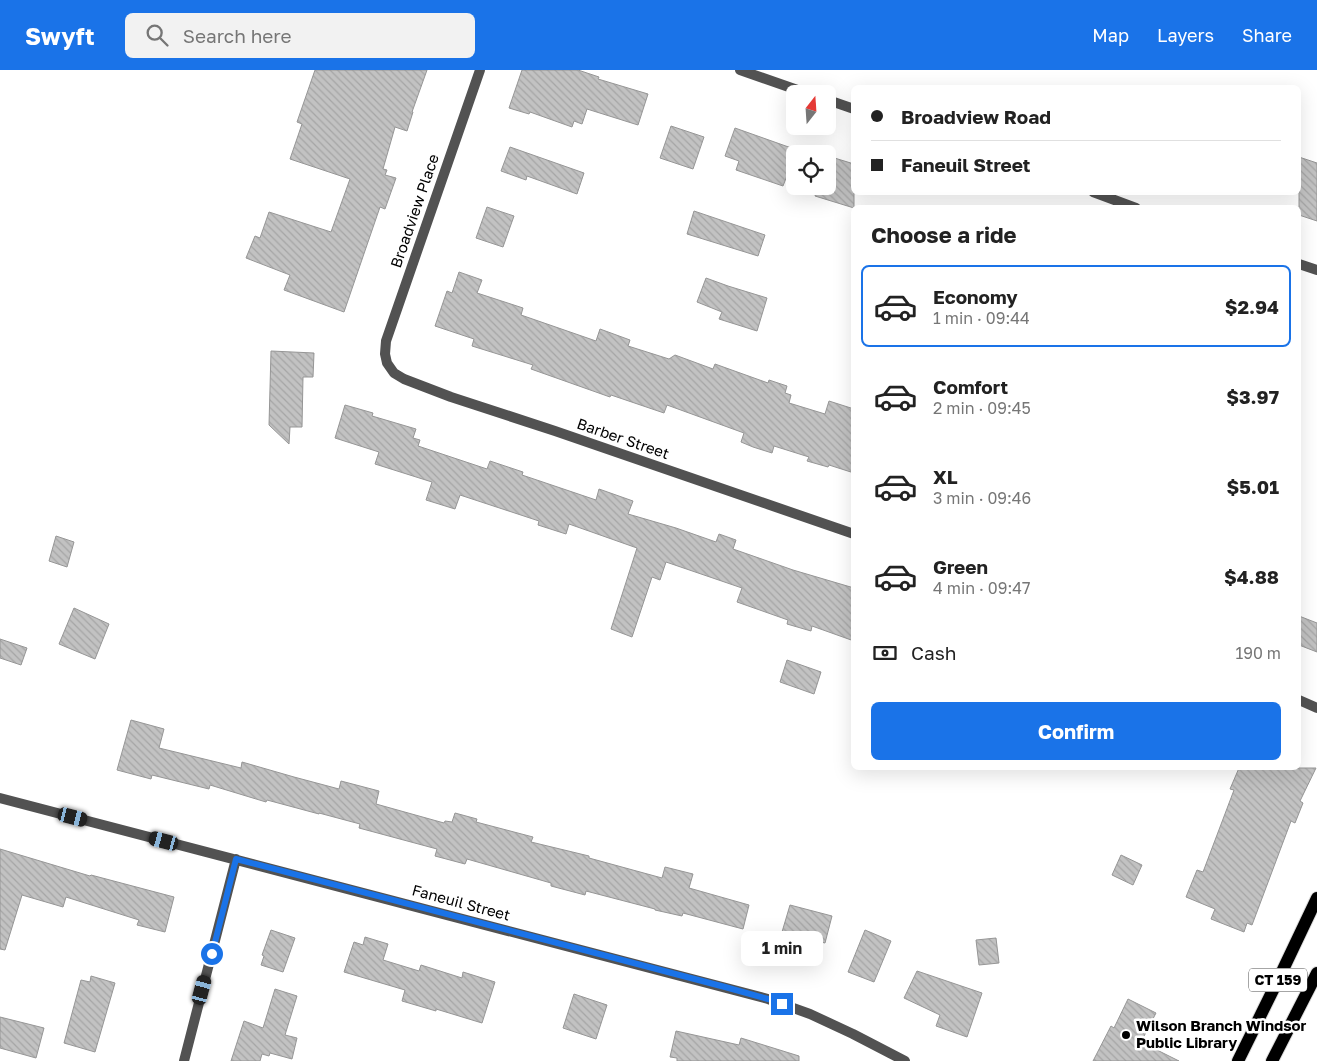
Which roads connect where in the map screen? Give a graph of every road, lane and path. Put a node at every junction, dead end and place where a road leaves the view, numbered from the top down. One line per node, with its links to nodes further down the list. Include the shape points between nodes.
1 (480, 70): 10 (street, Broadview Place, via 386,341 384,354)
2 (740, 70): 3 (street)
3 (786, 86)
4 (836, 103): 5 (street)
5 (851, 108)
6 (1101, 195): 7 (street)
7 (1128, 205)
8 (1301, 265): 9 (street)
9 (1317, 270)
10 (387, 363): 11 (street, Barber Street, via 404,379 451,397)
11 (851, 533)
12 (1301, 701): 13 (street)
13 (1317, 708)
14 (0, 798): 15 (street, Faneuil Street)
15 (236, 859): 18 (street); 19 (street, Faneuil Street, via 768,999 810,1014)
16 (1317, 898): 20 (main road, CT 159)
17 (1317, 972): 21 (main road, CT 159)
18 (184, 1061)
19 (905, 1061)
20 (1238, 1061)
21 (1272, 1061)

